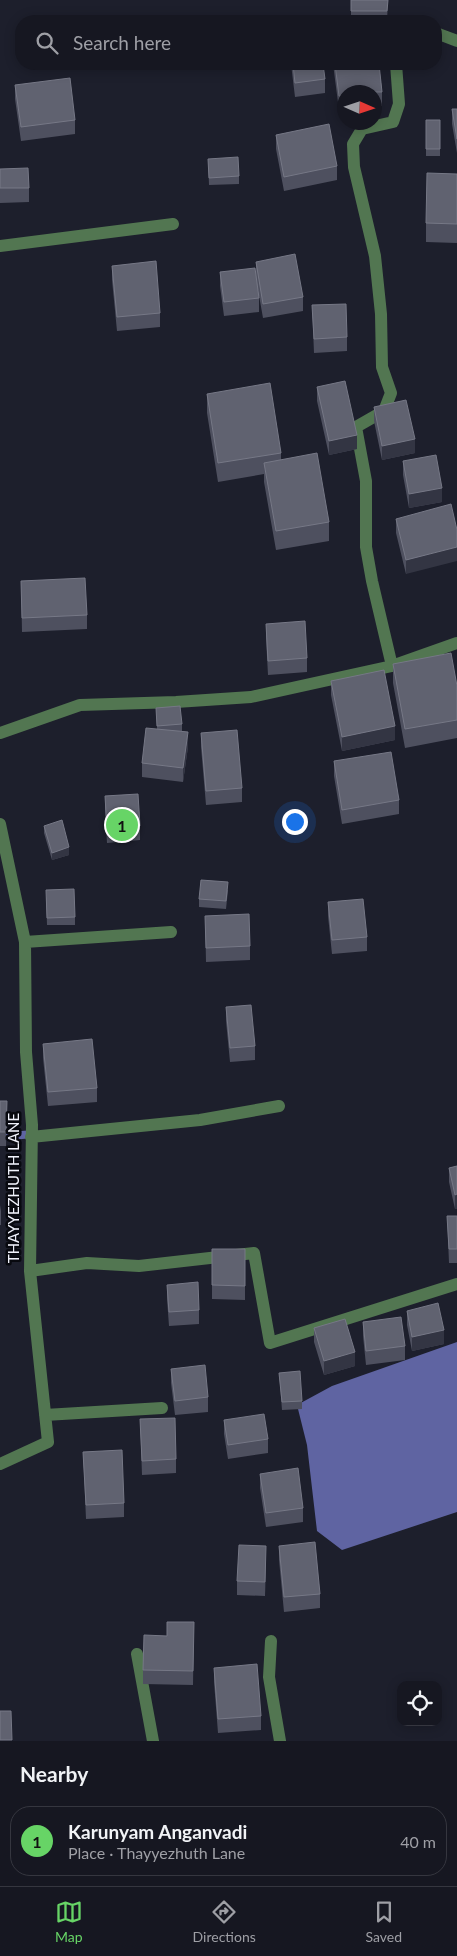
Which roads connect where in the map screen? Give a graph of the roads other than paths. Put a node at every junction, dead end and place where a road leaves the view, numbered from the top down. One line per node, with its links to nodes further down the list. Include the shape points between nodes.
1 (442, 35): 2 (street)
2 (457, 41)
3 (396, 70): 7 (street, via 399,104 393,122 362,130 353,144 354,167 375,256 382,366 391,393 384,411 356,427 366,481 366,546)
4 (173, 224): 5 (street)
5 (0, 246)
6 (457, 643): 7 (street)
7 (392, 666): 8 (street, via 251,696 80,705)
8 (0, 733)
9 (0, 824): 11 (street, THAYYEZHUTH LANE)
10 (171, 932): 11 (street)
11 (25, 942): 13 (street, THAYYEZHUTH LANE, via 26,1052)
12 (279, 1106): 13 (street, via 200,1120)
13 (32, 1132): 14 (street, THAYYEZHUTH LANE)
14 (30, 1271): 15 (street, via 86,1263 139,1266 254,1253 270,1343); 17 (street, THAYYEZHUTH LANE)
15 (457, 1284)
16 (162, 1408): 17 (street)
17 (45, 1415): 18 (street, THAYYEZHUTH LANE, via 48,1442)
18 (0, 1464)
19 (271, 1642): 22 (street, via 269,1677)
20 (137, 1654): 21 (street)
21 (153, 1741)
22 (280, 1741)

